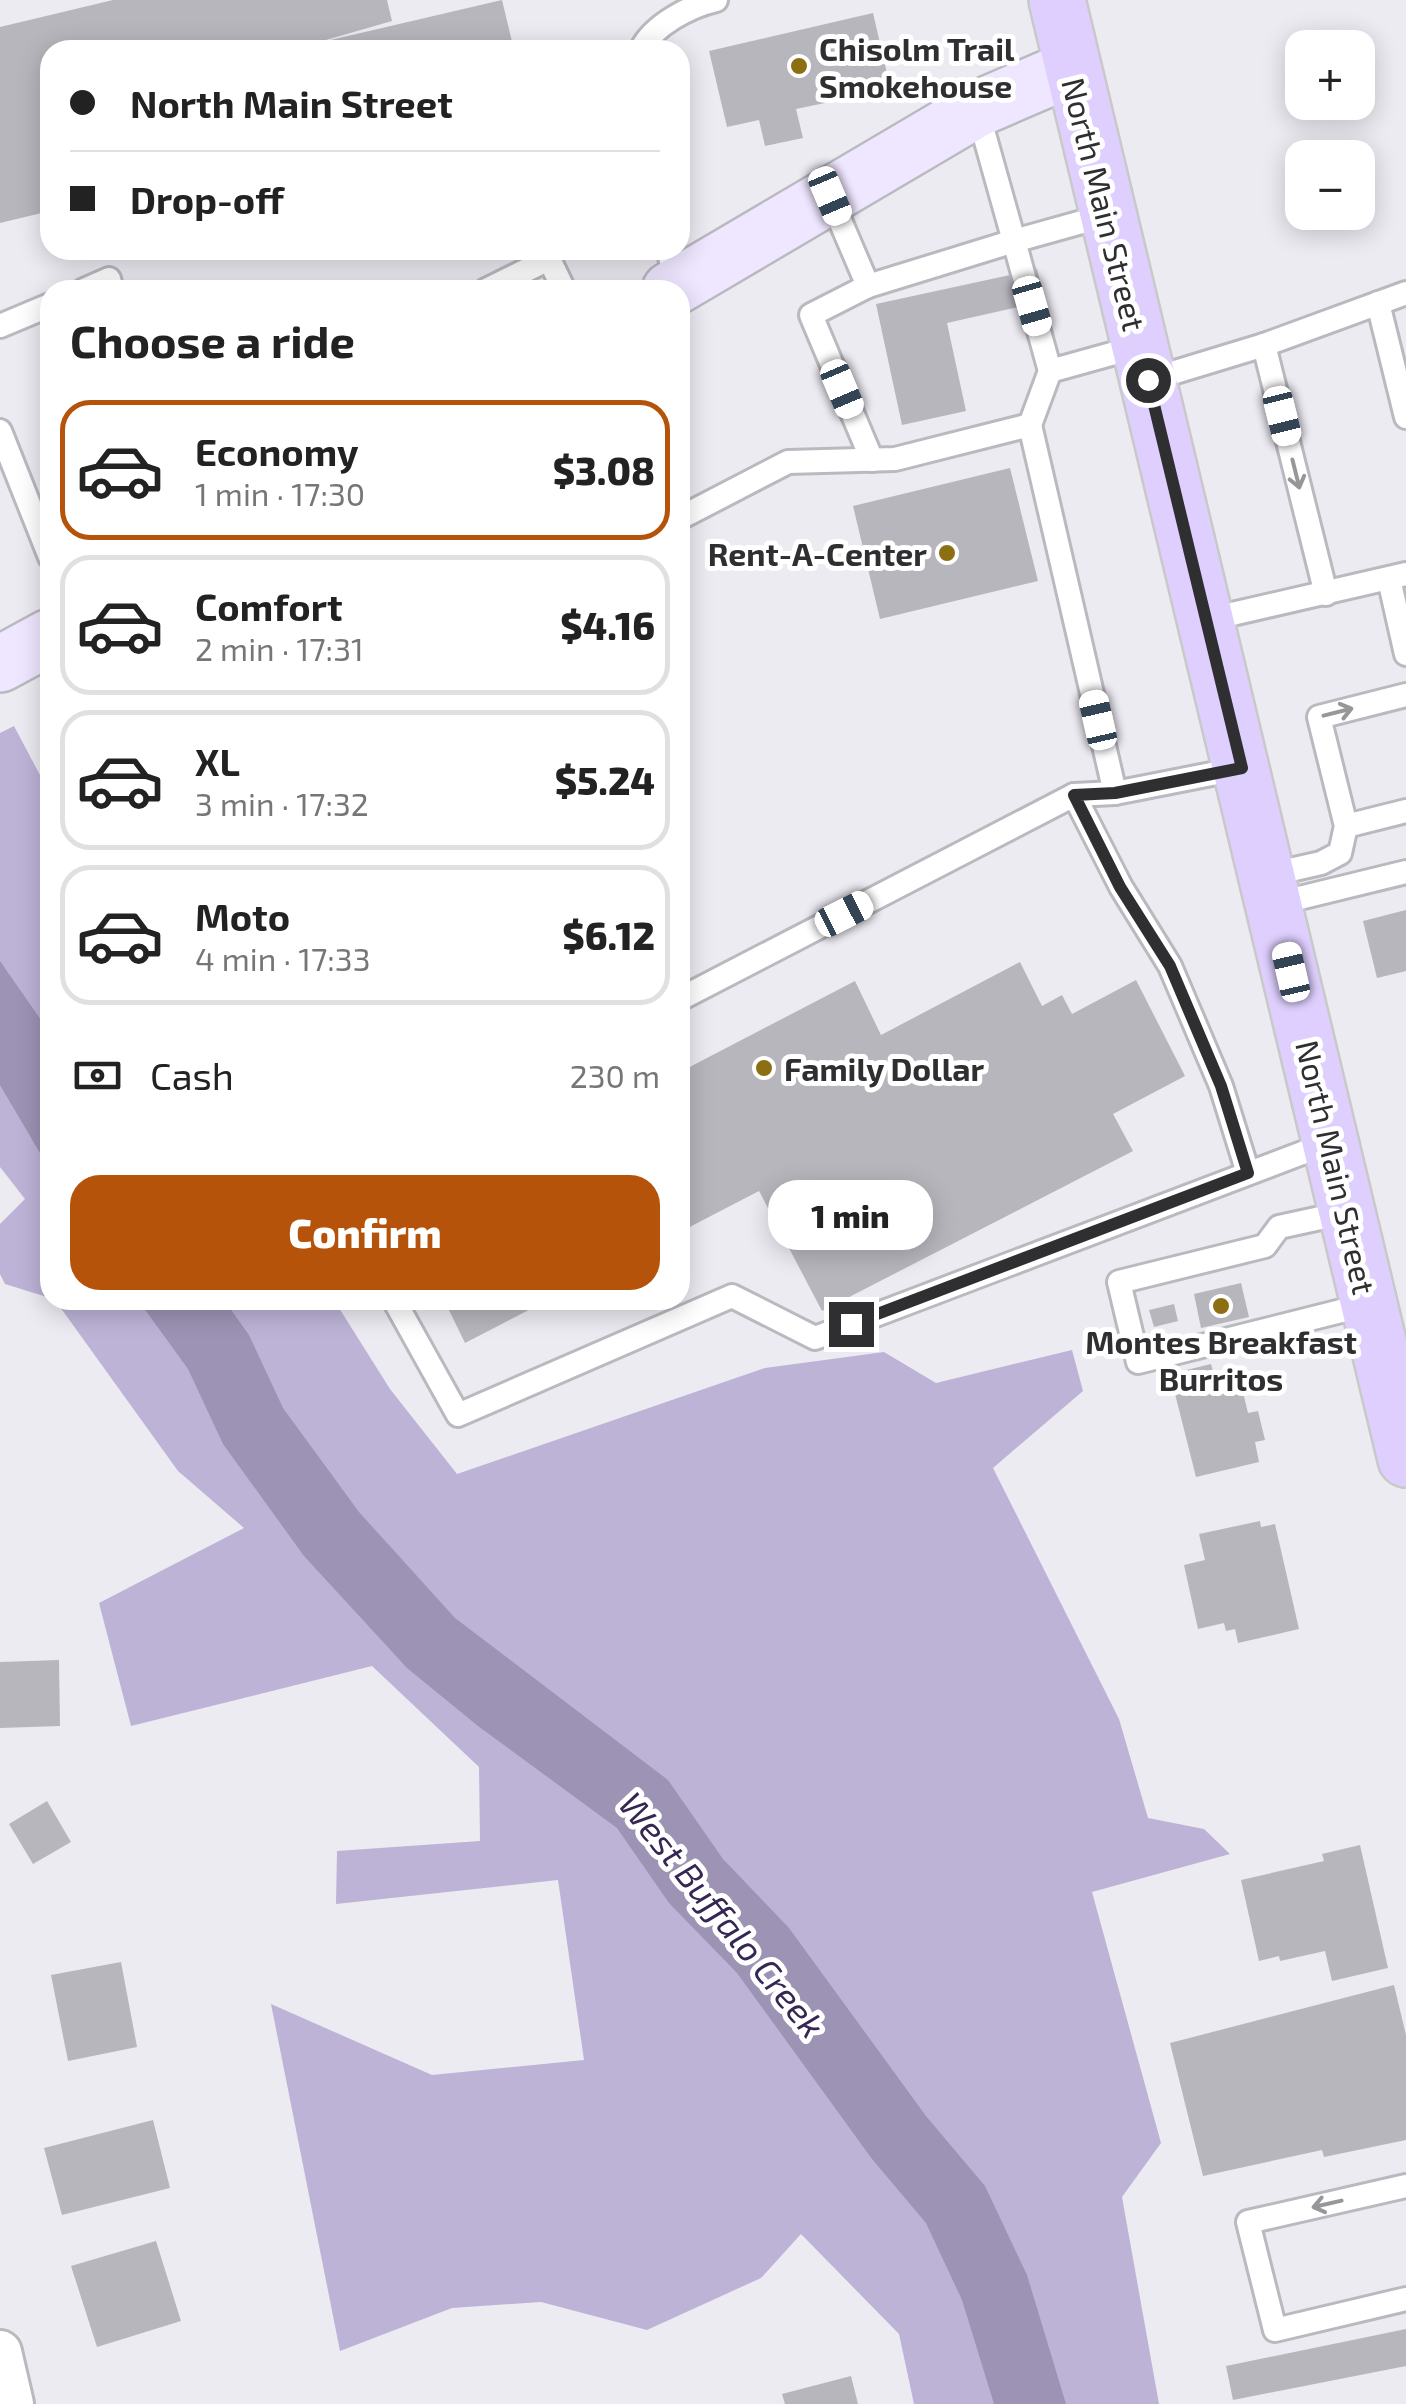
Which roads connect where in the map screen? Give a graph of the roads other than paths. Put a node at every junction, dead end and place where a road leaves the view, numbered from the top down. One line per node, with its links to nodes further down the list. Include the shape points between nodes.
1 (716, 0): 3 (lane)
2 (1056, 0): 4 (main road, North Main Street)
3 (646, 40)
4 (1072, 68): 5 (street); 7 (main road, North Main Street)
5 (977, 108): 6 (street); 8 (lane)
6 (830, 196): 10 (street); 12 (lane)
7 (1107, 216): 8 (lane); 18 (main road, North Main Street)
8 (1014, 241): 12 (lane); 19 (lane)
9 (537, 260): 11 (lane)
10 (672, 275)
11 (503, 280)
12 (868, 286): 23 (lane, via 811,314)
13 (1406, 293): 14 (lane)
14 (1378, 302): 17 (lane); 20 (lane)
15 (40, 308): 16 (lane)
16 (0, 326)
17 (1264, 345): 18 (lane); 27 (lane, one-way to 27)
18 (1144, 363): 19 (lane); 28 (main road, North Main Street)
19 (1050, 370): 21 (lane)
20 (1406, 417)
21 (1030, 425): 23 (lane); 34 (lane)
22 (0, 432): 25 (lane)
23 (872, 460): 24 (lane, via 788,462)
24 (690, 513)
25 (40, 533)
26 (1397, 577): 27 (lane); 30 (lane)
27 (1326, 594): 28 (lane)
28 (1206, 620): 33 (main road, North Main Street)
29 (40, 642): 31 (street)
30 (1406, 654)
31 (0, 664)
32 (1406, 695): 37 (lane, one-way to 32, via 1319,717)
33 (1242, 768): 34 (lane); 39 (main road, North Main Street)
34 (1115, 793): 35 (lane)
35 (1074, 795): 40 (lane); 42 (lane, via 1170,966 1221,1086)
36 (1406, 811): 37 (lane)
37 (1346, 826): 39 (lane, via 1340,853)
38 (1406, 872): 39 (lane)
39 (1271, 890): 41 (main road, North Main Street)
40 (690, 994)
41 (1331, 1142): 42 (lane); 43 (main road, North Main Street)
42 (1248, 1173): 45 (lane, via 815,1338 732,1296 458,1415)
43 (1348, 1212): 44 (main road, North Main Street); 44 (lane, via 1279,1227 1265,1246 1119,1282 1138,1362)
44 (1369, 1304): 46 (main road, North Main Street)
45 (400, 1310)
46 (1396, 1370): 47 (main road, North Main Street)
47 (1406, 1459)
48 (1406, 2186): 49 (lane, one-way to 49, via 1248,2222 1275,2330)
49 (1406, 2299)
50 (0, 2352): 51 (street)
51 (12, 2404)

